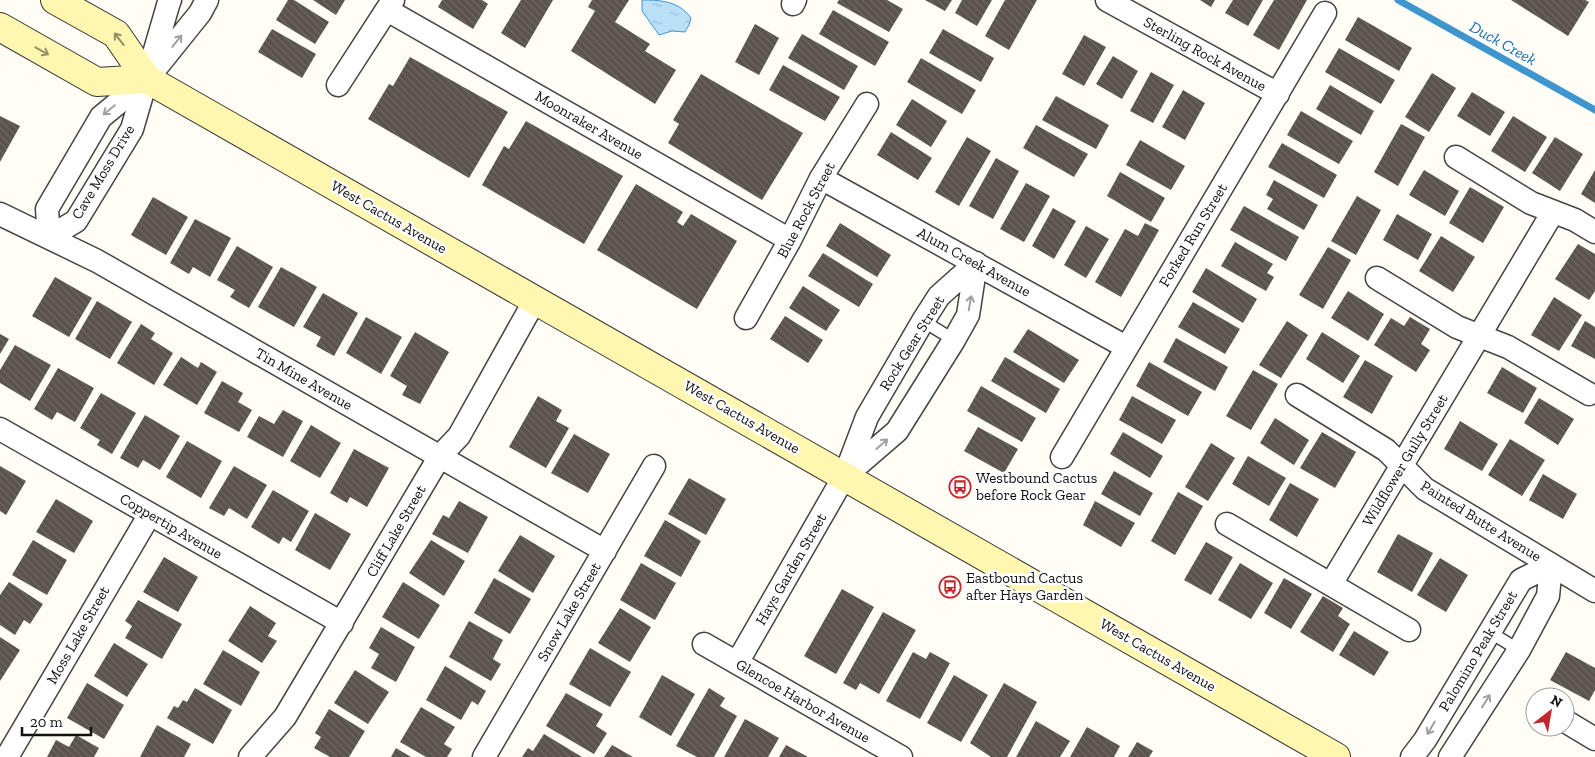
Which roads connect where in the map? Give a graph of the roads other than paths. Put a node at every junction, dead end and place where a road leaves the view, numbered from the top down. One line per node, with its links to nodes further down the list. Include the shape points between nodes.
1 (55, 0): 8 (main road, West Cactus Avenue, one-way to 1, via 116,34)
2 (170, 0): 8 (street)
3 (208, 0): 8 (street, one-way to 3)
4 (1107, 0): 10 (street, Sterling Rock Avenue)
5 (390, 5): 9 (street); 18 (street, Moonraker Avenue)
6 (1325, 13): 10 (street, Forked Run Street)
7 (0, 27): 8 (main road, one-way to 8, via 97,82)
8 (146, 79): 17 (street, Cave Moss Drive, via 132,129 76,221); 17 (street, Cave Moss Drive, one-way to 17, via 101,116 47,209); 21 (main road, West Cactus Avenue)
9 (338, 85)
10 (1278, 94): 26 (street, Forked Run Street)
11 (867, 104): 13 (street, Blue Rock Street)
12 (1456, 157): 14 (street, via 1531,203)
13 (821, 178): 18 (street, Blue Rock Street); 19 (street, Alum Creek Avenue)
14 (1553, 212): 16 (street); 24 (street, Wildflower Gully Street)
15 (0, 214): 17 (street, Tin Mine Avenue)
16 (1595, 232)
17 (49, 237): 30 (street, Tin Mine Avenue, via 97,261)
18 (790, 240): 22 (street, Blue Rock Street)
19 (976, 263): 23 (street, Rock Gear Street, via 939,296); 25 (street, Rock Gear Street, one-way to 19, via 968,316); 26 (street, Alum Creek Avenue)
20 (1377, 278): 24 (street, via 1457,327)
21 (535, 300): 30 (street, Cliff Lake Street, via 459,436); 34 (main road, West Cactus Avenue)
22 (746, 318)
23 (923, 321): 25 (lane); 34 (street, Rock Gear Street, via 867,417)
24 (1479, 336): 27 (street, via 1508,347); 32 (street, Wildflower Gully Street)
25 (954, 340): 34 (street, Rock Gear Street, one-way to 25, via 897,431)
26 (1126, 347): 31 (street, Forked Run Street)
27 (1589, 394)
28 (1297, 395): 32 (street, Painted Butte Avenue, via 1386,450)
29 (0, 429): 35 (street, Coppertip Avenue)
30 (440, 456): 37 (street, Tin Mine Avenue); 41 (street, Cliff Lake Street)
31 (1062, 457)
32 (1401, 465): 38 (street, Painted Butte Avenue, via 1425,488); 39 (street, Wildflower Gully Street)
33 (654, 466): 37 (street, Snow Lake Street)
34 (845, 476): 46 (street, Hays Garden Street); 53 (main road, West Cactus Avenue)
35 (150, 514): 41 (street, Coppertip Avenue); 49 (street, Moss Lake Street)
36 (1226, 524): 39 (street)
37 (605, 551): 51 (street, Snow Lake Street)
38 (1551, 565): 40 (street, Painted Butte Avenue); 43 (street, Palomino Peak Street, via 1521,580); 45 (street, via 1548,596)
39 (1331, 584): 42 (street)
40 (1595, 591)
41 (342, 623): 50 (street, Cliff Lake Street, via 285,717)
42 (1409, 630)
43 (1488, 631): 45 (lane); 54 (street, Palomino Peak Street, one-way to 54)
44 (704, 644): 46 (street, Glencoe Harbor Avenue)
45 (1519, 650): 55 (street, one-way to 45)
46 (737, 663): 52 (street, Glencoe Harbor Avenue)
47 (1575, 727): 48 (street)
48 (1595, 739)
49 (7, 757)
50 (250, 757)
51 (484, 757)
52 (902, 757)
53 (1336, 757)
54 (1412, 757)
55 (1450, 757)

